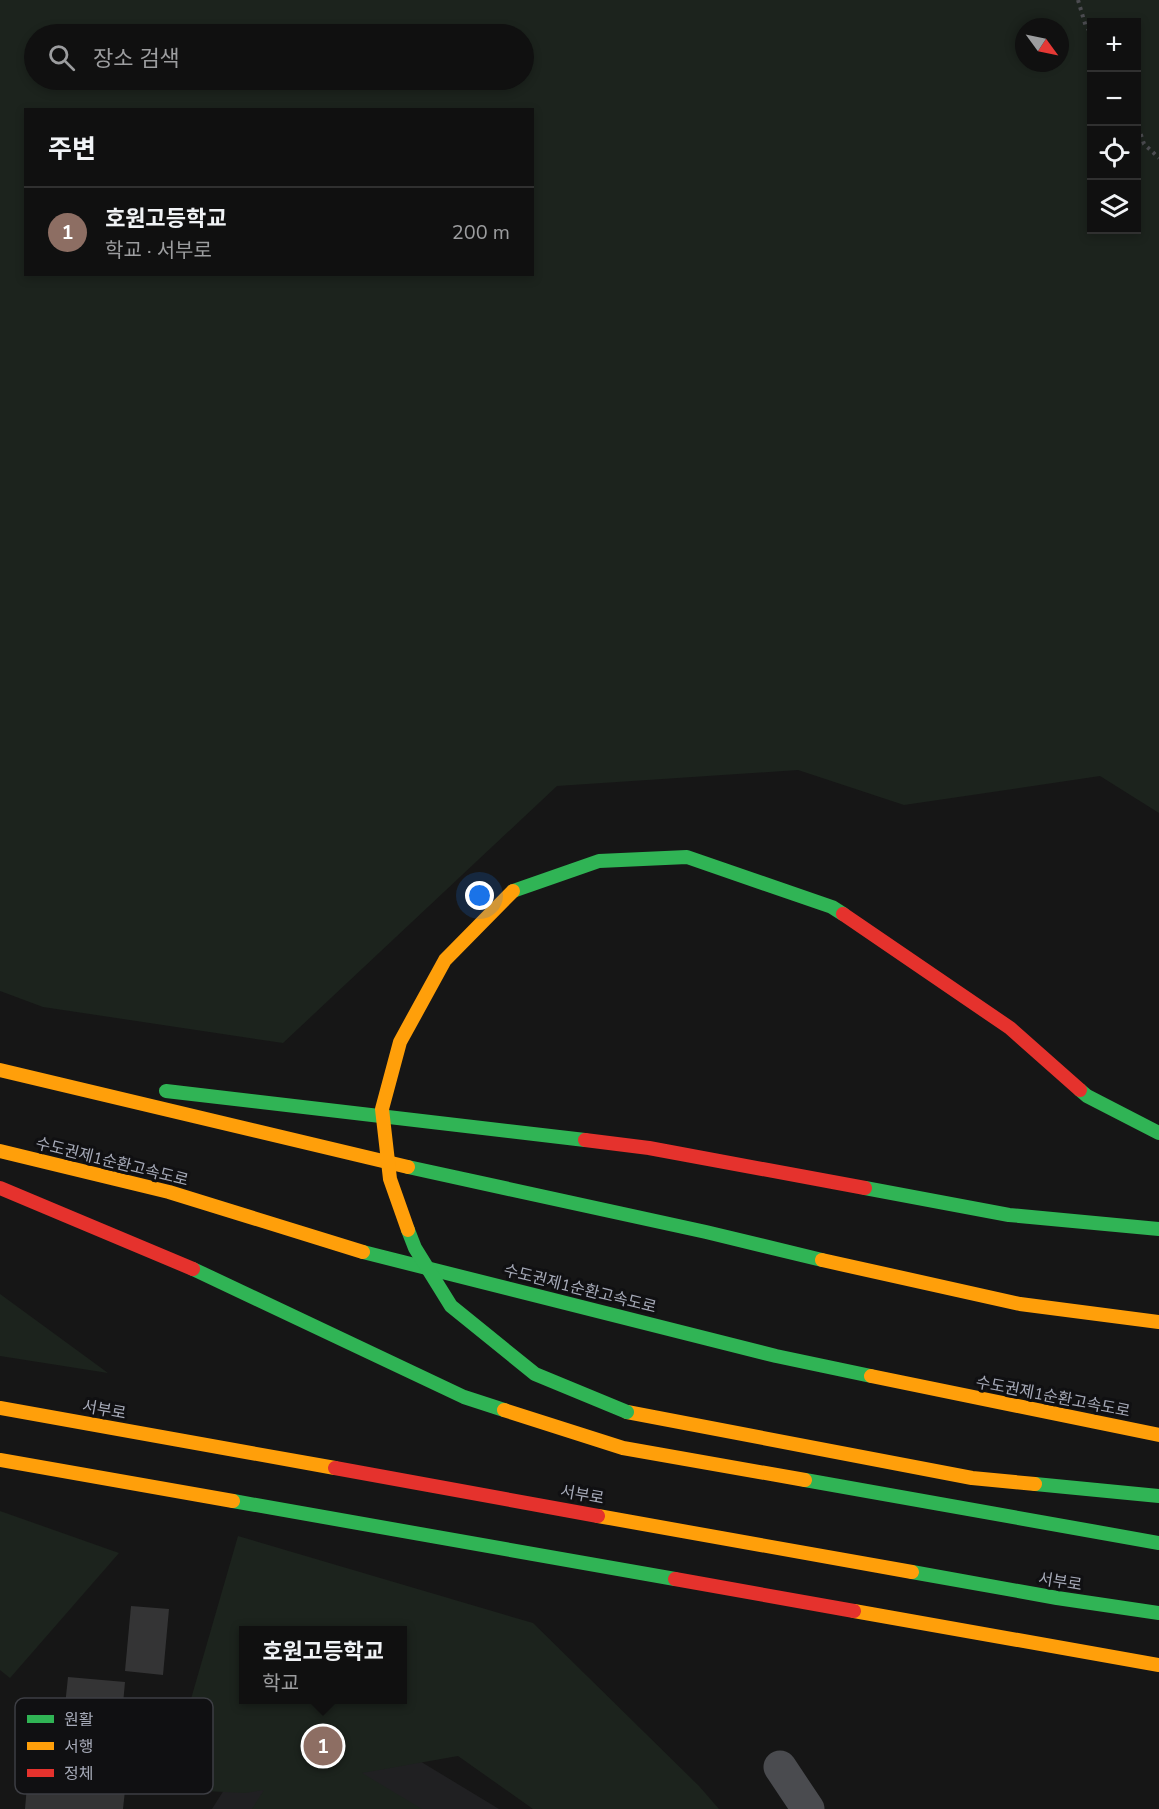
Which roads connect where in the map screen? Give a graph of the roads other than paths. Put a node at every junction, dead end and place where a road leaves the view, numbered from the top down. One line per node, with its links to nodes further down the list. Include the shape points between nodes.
1 (0, 1070): 2 (highway)
2 (24, 1075): 3 (highway); 9 (highway, via 365,1158 876,1273 1020,1304)
3 (130, 1087)
4 (154, 1090): 8 (highway, via 649,1148 1009,1215)
5 (1159, 1133): 13 (highway, bridge, via 1087,1096 1010,1028 832,907 687,857 599,861 513,891 445,960 400,1042 382,1109 390,1179 415,1248 451,1306 535,1374 627,1412 972,1478)
6 (0, 1151): 11 (highway, 수도권제1순환고속도로, via 169,1192 347,1248 776,1356)
7 (0, 1188): 14 (highway, via 201,1272 464,1397 623,1448)
8 (1159, 1229)
9 (1159, 1322)
10 (0, 1408): 15 (highway, 서부로)
11 (1159, 1435)
12 (0, 1460): 16 (highway)
13 (1159, 1496)
14 (1158, 1542)
15 (1159, 1613)
16 (1159, 1665)
17 (780, 1767): 18 (street)
18 (808, 1809)

